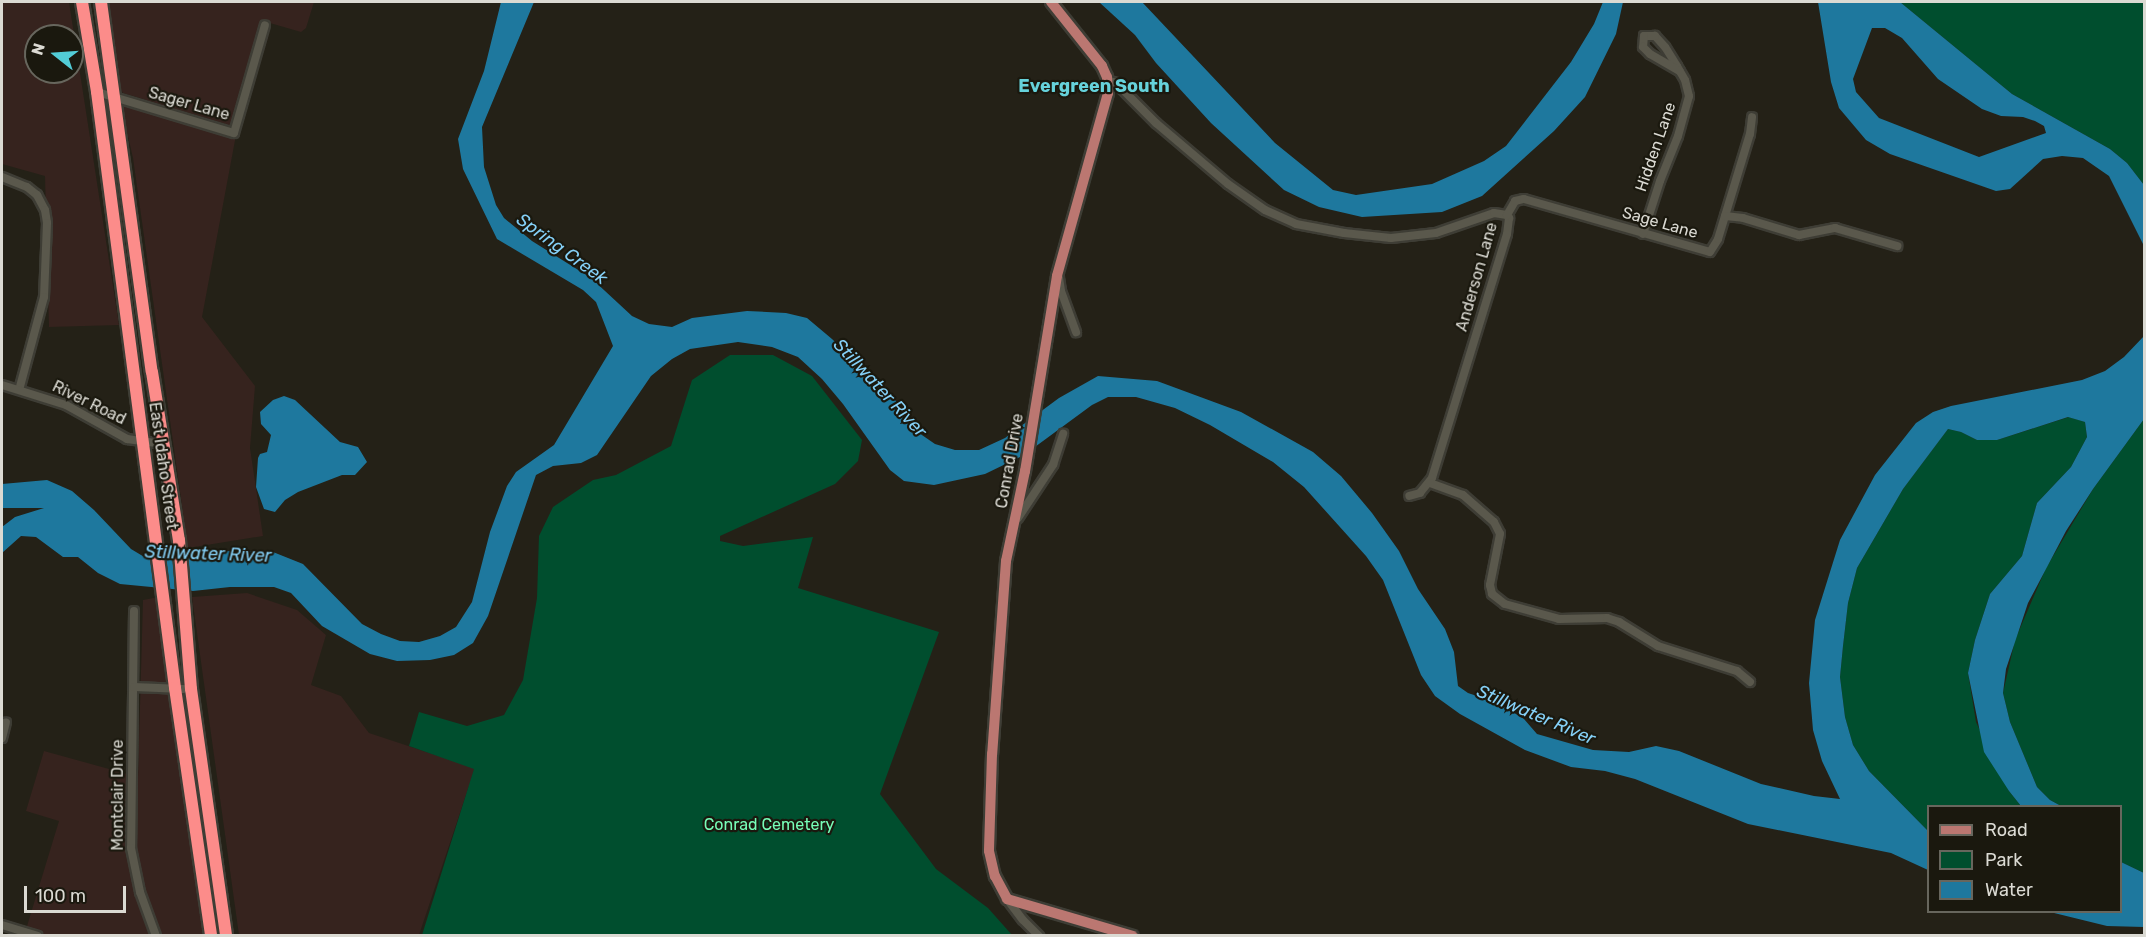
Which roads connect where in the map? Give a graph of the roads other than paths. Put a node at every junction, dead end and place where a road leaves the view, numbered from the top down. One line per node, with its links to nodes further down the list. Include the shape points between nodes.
1 (82, 2): 7 (highway, East Idaho Street)
2 (101, 2): 8 (highway, East Idaho Street)
3 (1051, 2): 6 (main road, via 1102,66)
4 (265, 25): 8 (street, Sager Lane, via 234,133)
5 (1680, 70): 5 (street, Hidden Lane, via 1655,36 1644,36 1643,47 1650,54); 13 (street, Hidden Lane, via 1689,96 1686,112)
6 (1107, 80): 11 (street, Anderson Lane, via 1116,83 1155,123 1228,184 1265,210 1296,224 1367,237 1402,238 1447,230 1494,213); 15 (main road, Conrad Drive, via 1105,106)
7 (97, 92): 8 (street, Sager Lane); 20 (highway, East Idaho Street)
8 (114, 97): 21 (highway, East Idaho Street)
9 (1752, 117): 12 (street, Sage Lane)
10 (2, 177): 18 (street, via 37,195 47,223 44,297)
11 (1507, 215): 13 (street, Sage Lane, via 1515,201 1524,199); 22 (street, Anderson Lane, via 1507,234)
12 (1725, 216): 13 (street, Sage Lane, via 1710,252); 14 (street, via 1799,235 1835,228)
13 (1643, 234)
14 (1897, 246)
15 (1059, 269): 16 (street, via 1061,291); 24 (main road, Conrad Drive)
16 (1076, 332)
17 (2, 385): 18 (street, River Road)
18 (19, 390): 20 (street, River Road, via 66,405 127,439)
19 (1063, 434): 24 (street, via 1053,465 1025,505)
20 (142, 441): 21 (street, River Road); 28 (highway, East Idaho Street, via 166,609)
21 (164, 444): 28 (highway, East Idaho Street, via 179,540)
22 (1430, 483): 23 (street, via 1420,493); 26 (street, via 1462,495 1494,522 1500,534 1490,585 1492,594 1505,604 1559,619 1607,618 1658,646 1737,671)
23 (1409, 496)
24 (1011, 538): 33 (main road, Conrad Drive, via 1003,590 988,831 992,865)
25 (134, 611): 27 (street, Montclair Drive)
26 (1750, 682)
27 (134, 687): 28 (street); 36 (street, Montclair Drive, via 131,848 140,892)
28 (183, 689): 30 (highway, East Idaho Street); 32 (highway, East Idaho Street)
29 (6, 722): 31 (street)
30 (182, 736): 32 (highway, via 192,755 206,827); 37 (highway, East Idaho Street)
31 (2, 738)
32 (213, 842): 38 (highway, East Idaho Street)
33 (1007, 899): 39 (street, Conrad Drive); 40 (main road)
34 (2, 926): 35 (street)
35 (37, 936)
36 (156, 936)
37 (211, 936)
38 (226, 936)
39 (1039, 936)
40 (1133, 936)

